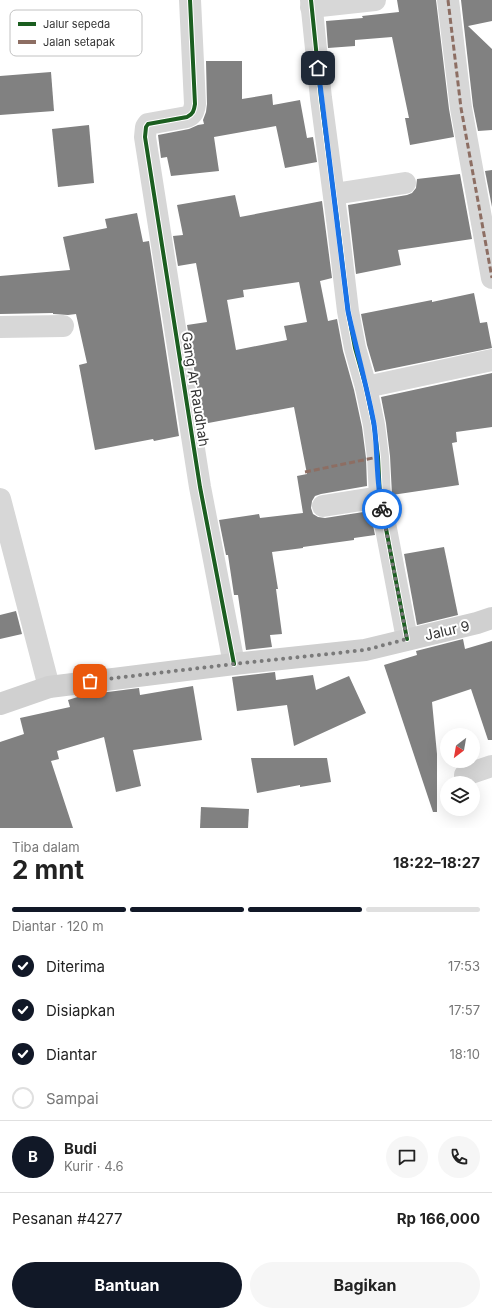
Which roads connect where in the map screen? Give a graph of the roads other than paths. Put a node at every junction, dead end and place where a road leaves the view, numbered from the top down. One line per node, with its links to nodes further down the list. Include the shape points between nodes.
1 (190, 0): 18 (street, Gang Ar Raudhah, via 194,111 187,117 148,124 144,137 200,487)
2 (375, 0): 4 (street)
3 (448, 0): 7 (street, via 461,108)
4 (311, 3): 6 (street)
5 (405, 183): 6 (street)
6 (334, 194): 12 (street, via 348,311)
7 (490, 249): 8 (street)
8 (492, 278)
9 (63, 326): 10 (street)
10 (0, 328)
11 (492, 360): 12 (street)
12 (366, 386): 13 (street, via 378,457)
13 (380, 497): 15 (street); 17 (street)
14 (0, 499): 19 (street)
15 (323, 506)
16 (492, 618): 17 (street, Jalur 9)
17 (407, 639): 18 (street, Jalur 9, via 365,650)
18 (234, 664): 19 (street, Jalur 9)
19 (49, 687): 20 (street, Jalur 9)
20 (0, 704)
21 (492, 766): 22 (street)
22 (465, 775)

